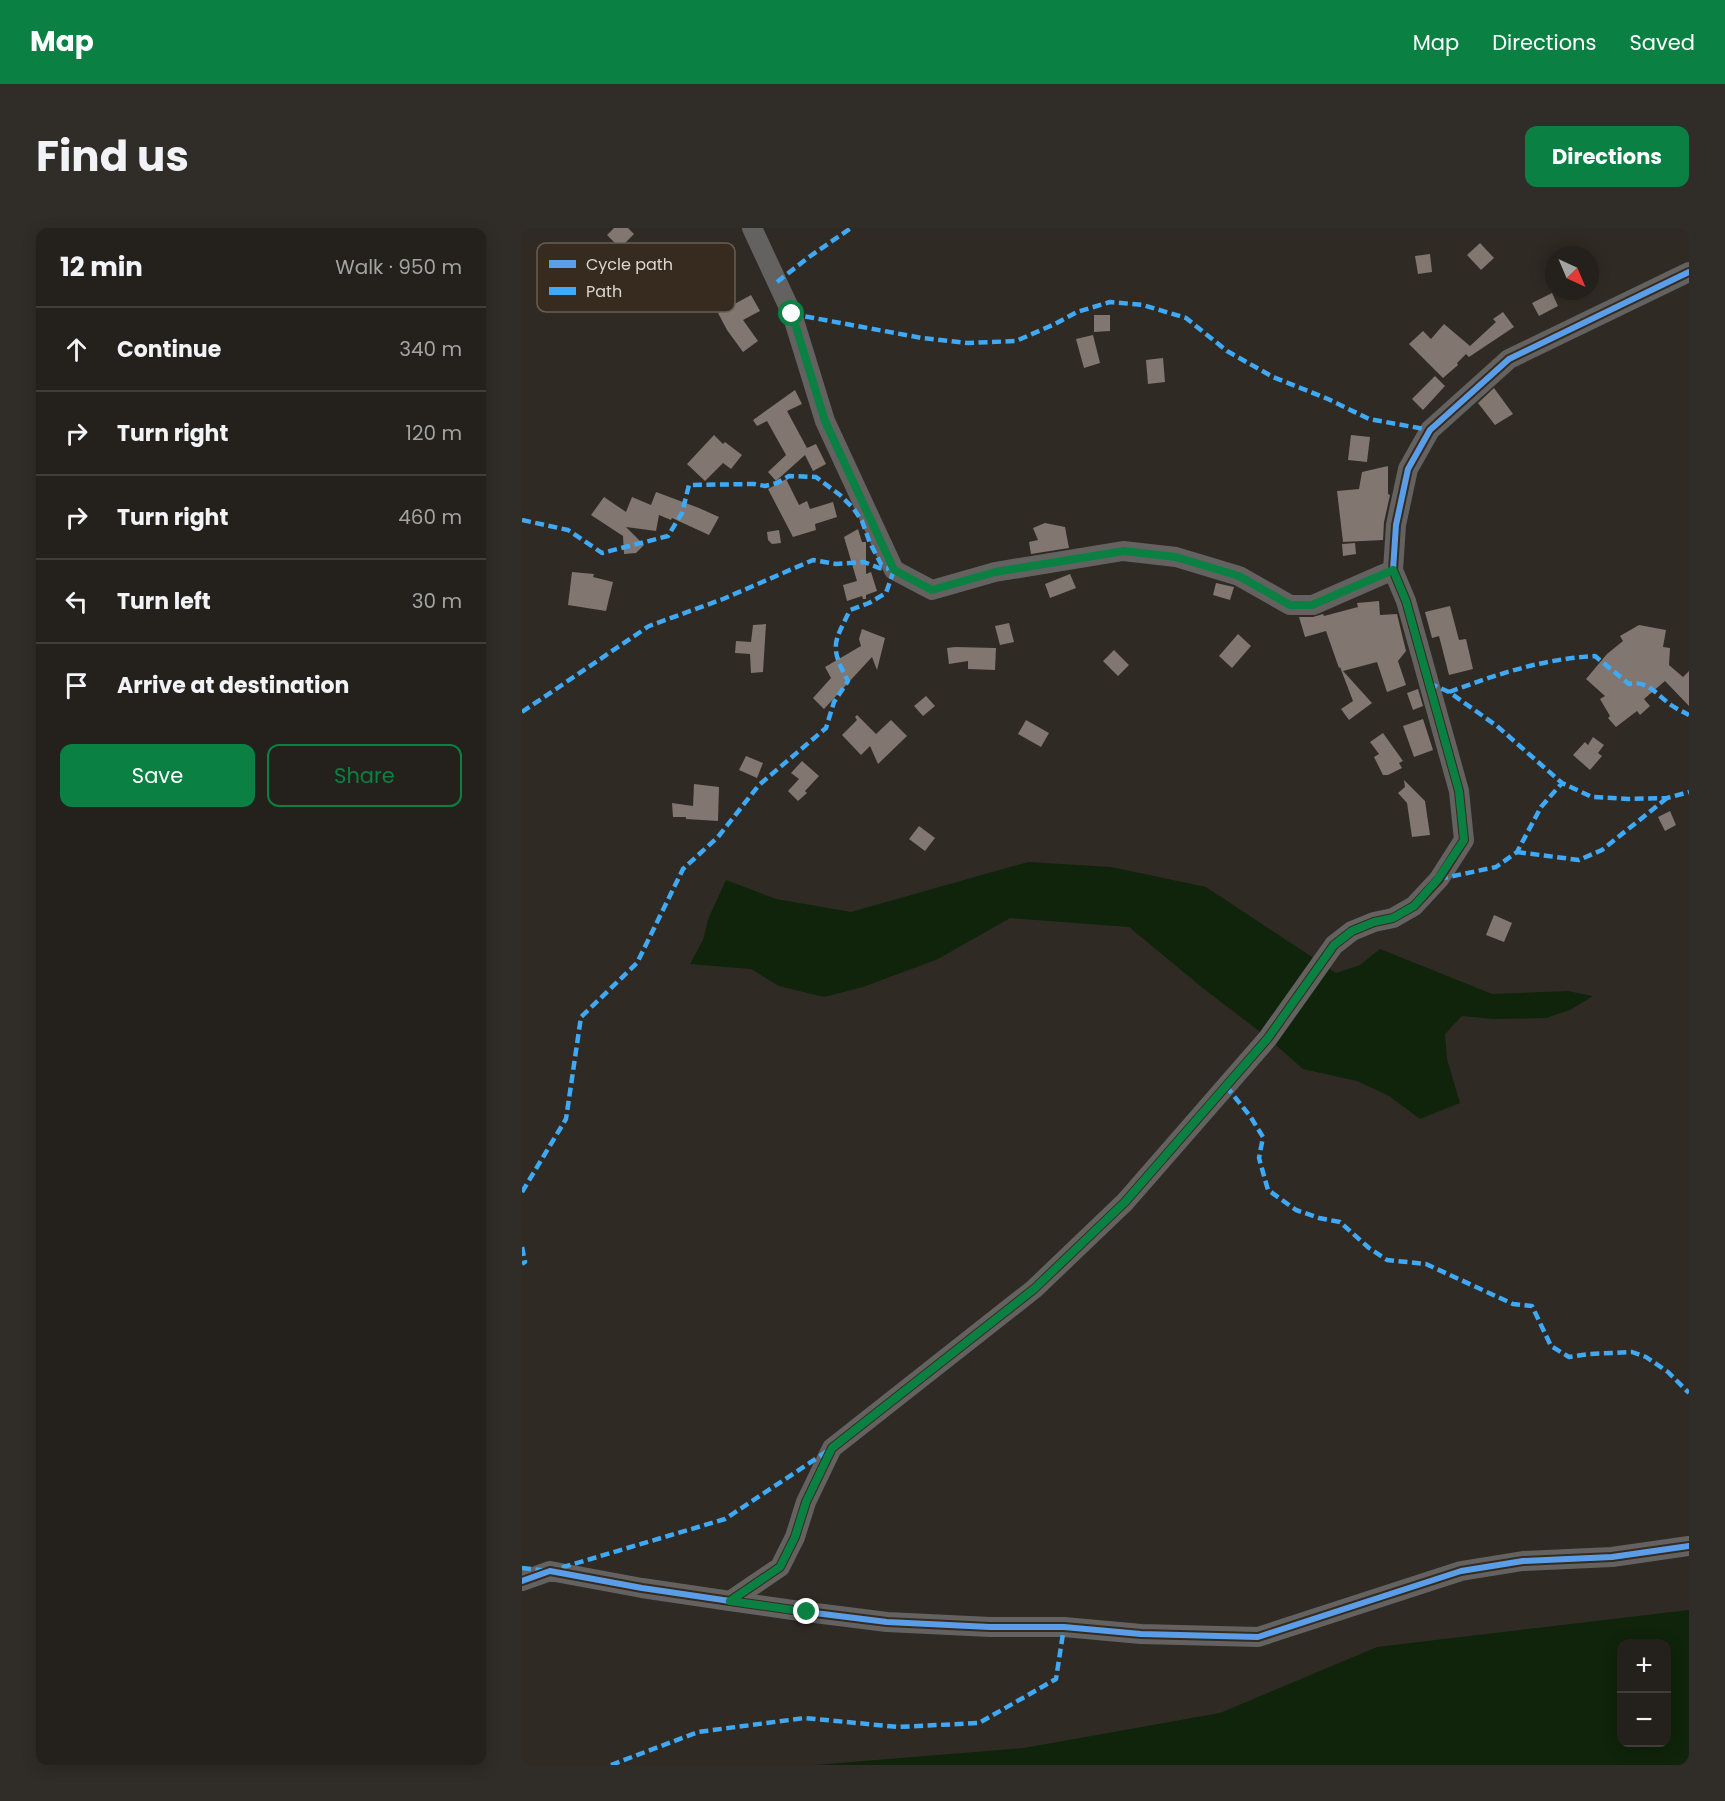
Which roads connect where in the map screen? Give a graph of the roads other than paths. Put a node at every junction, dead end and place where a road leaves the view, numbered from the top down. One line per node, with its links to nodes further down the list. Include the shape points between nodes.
1 (752, 228): 3 (street, via 792,314 825,421 894,570 932,590 995,572 1124,551 1176,557 1239,576 1290,605 1312,605)
2 (1689, 272): 3 (street, via 1509,359 1430,430 1408,469 1396,525)
3 (1393, 570): 6 (street, via 1406,601 1459,791 1464,840 1414,906 1393,918 1352,931 1334,945 1268,1038 1125,1202 1034,1289 832,1448 780,1567)
4 (1689, 1546): 6 (street, via 1612,1557 1523,1561 1461,1571 1258,1637 887,1622)
5 (522, 1581): 6 (street, via 550,1571)
6 (730, 1601)

